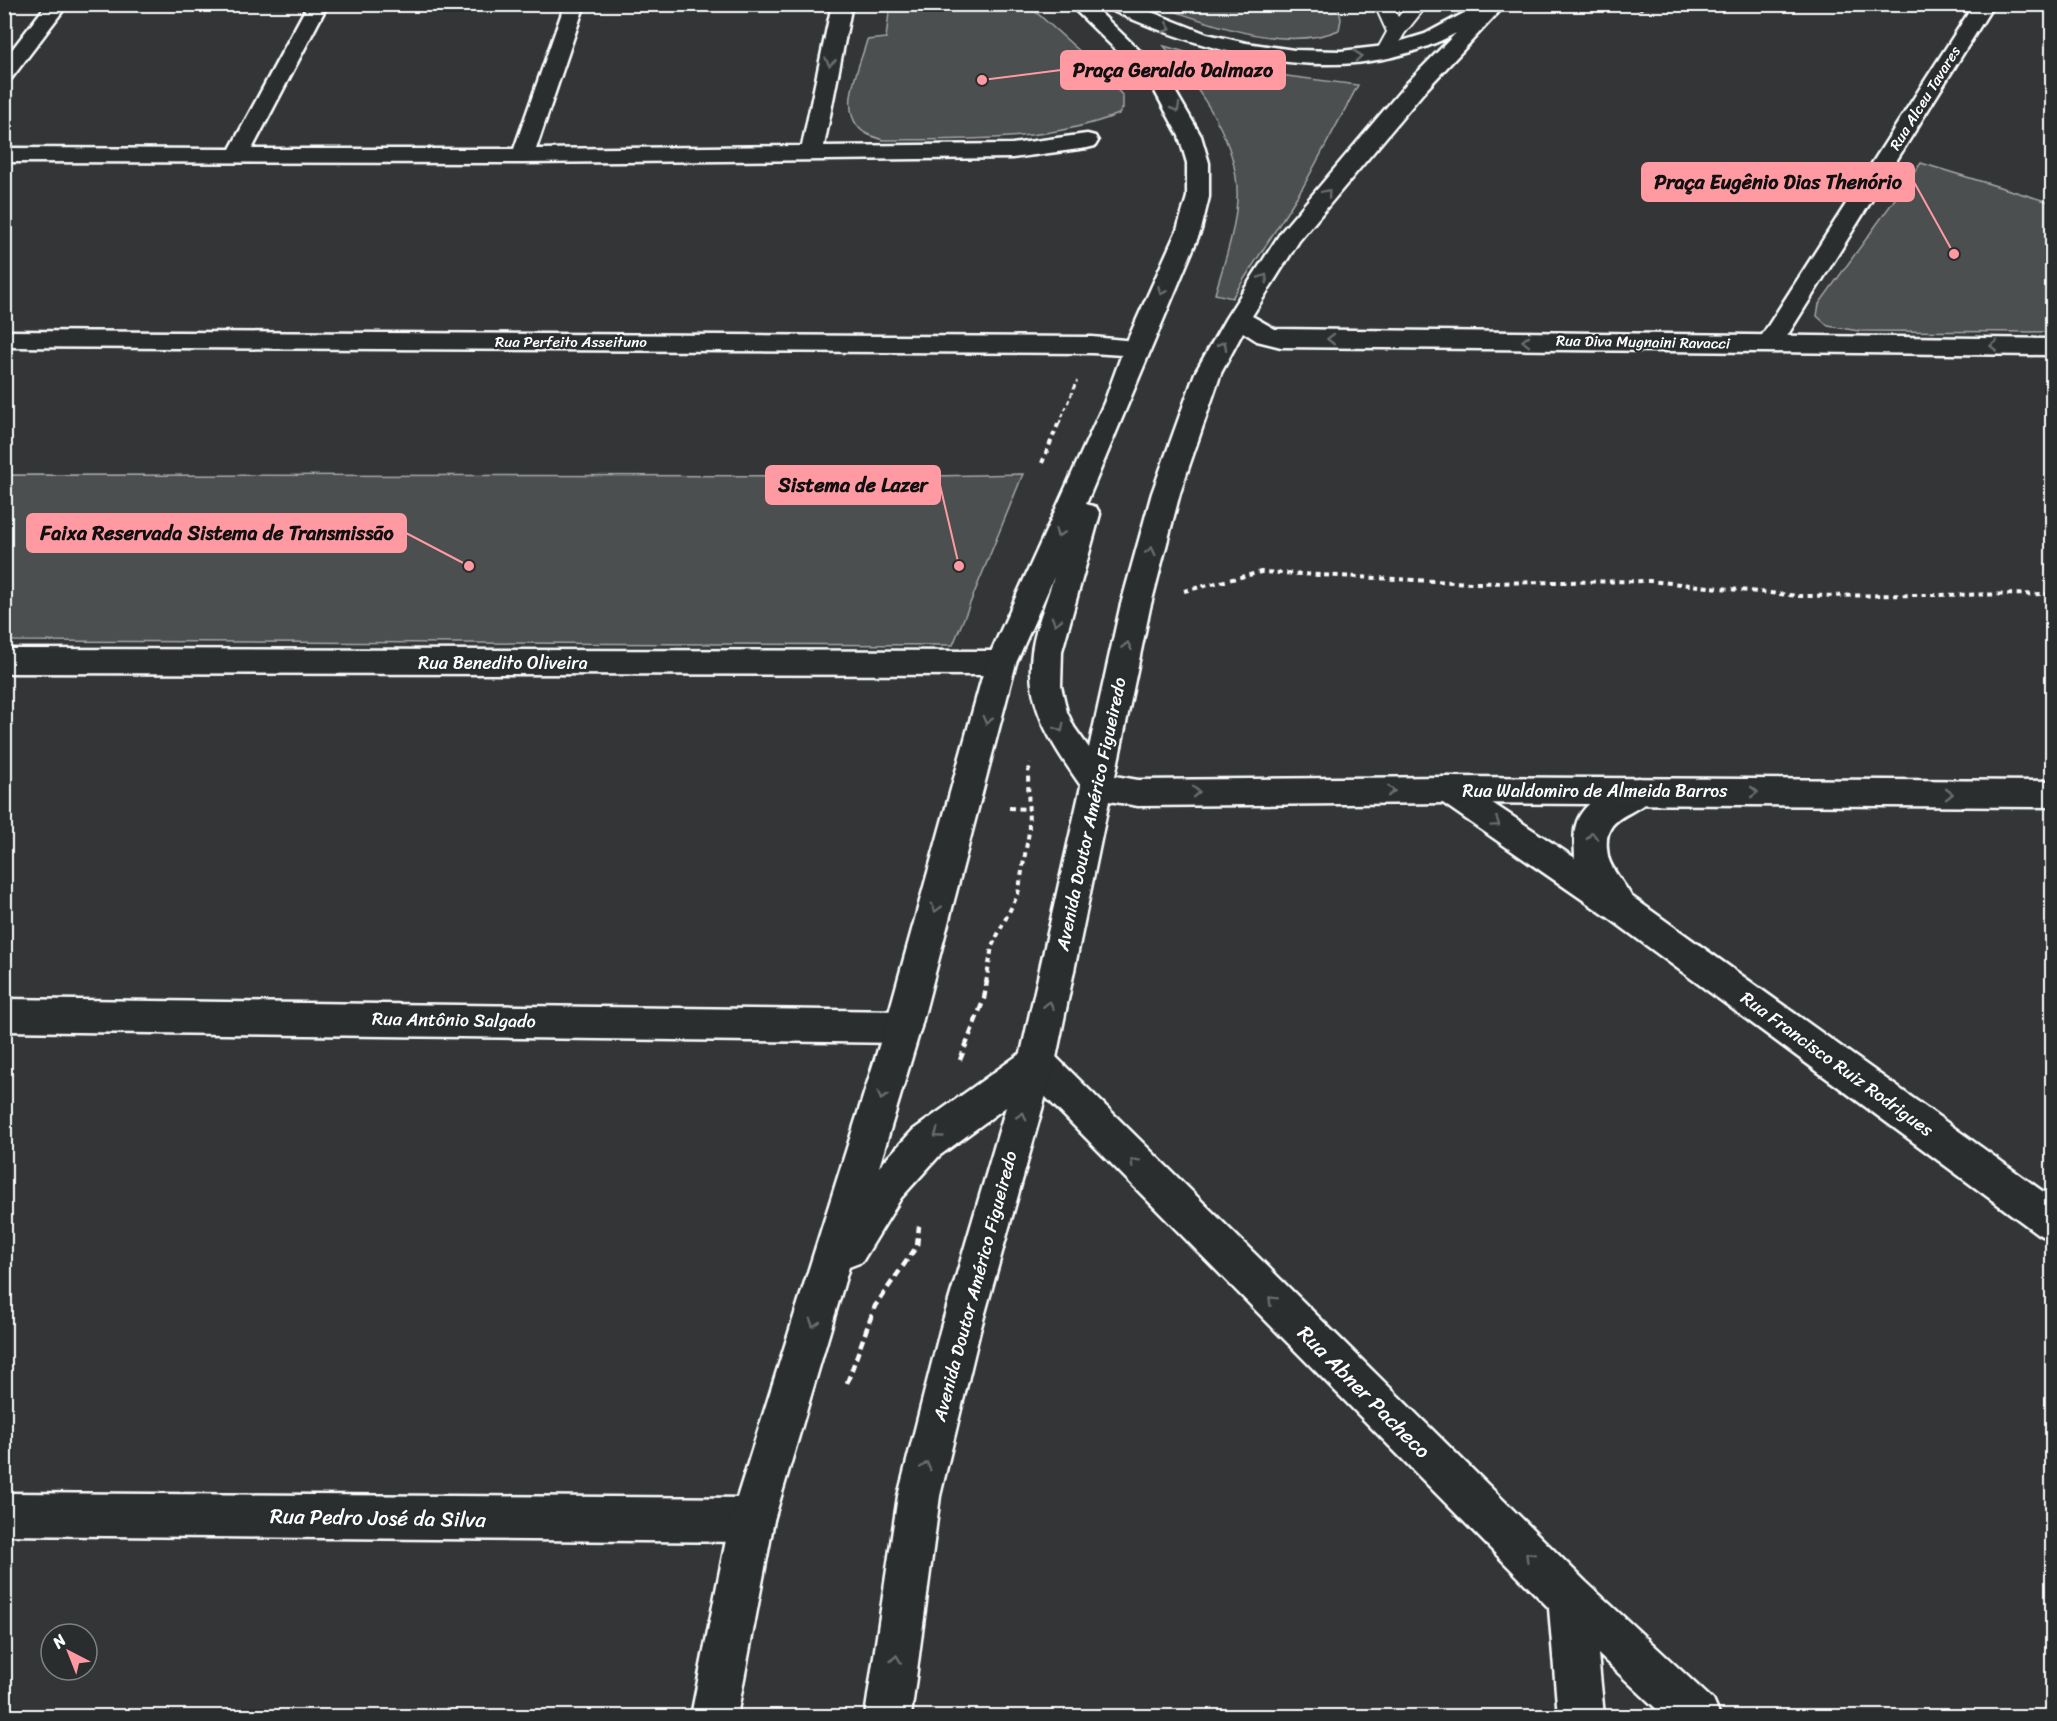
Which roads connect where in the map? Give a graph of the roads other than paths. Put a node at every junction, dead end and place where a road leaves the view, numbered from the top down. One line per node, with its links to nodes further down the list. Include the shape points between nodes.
1 (58, 4): 14 (street)
2 (318, 4): 17 (street)
3 (575, 4): 19 (street)
4 (842, 4): 16 (street, one-way to 16)
5 (1079, 4): 24 (street, one-way to 24, via 1160,81 1190,136 1198,163 1198,197 1189,230)
6 (1113, 4): 13 (street, one-way to 13, via 1179,33 1262,51 1323,57)
7 (1380, 4): 12 (lane)
8 (1419, 4): 12 (lane)
9 (1491, 4): 13 (street, via 1434,37)
10 (1496, 4): 20 (street, Avenida Doutor Américo Figueiredo, one-way to 10, via 1289,237 1415,88)
11 (1984, 4): 22 (street, Rua Alceu Tavares)
12 (1396, 32): 13 (lane)
13 (1385, 52)
14 (4, 75)
15 (1087, 141): 16 (street, via 1012,151)
16 (812, 153): 19 (street)
17 (238, 154): 18 (street); 19 (street)
18 (4, 155)
19 (523, 156)
20 (1238, 318): 22 (street, Rua Diva Mugnaini Ravacci, one-way to 20, via 1281,339); 28 (street, Avenida Doutor Américo Figueiredo, one-way to 20, via 1166,493 1208,372)
21 (4, 339): 24 (street, Rua Perfeito Asseituno)
22 (1770, 343): 23 (street, Rua Diva Mugnaini Ravacci, one-way to 22)
23 (2052, 347)
24 (1137, 348): 25 (street)
25 (1117, 403): 27 (street, one-way to 27); 28 (street, one-way to 28, via 1047,651 1046,686 1052,712 1062,734)
26 (4, 661): 27 (street, Rua Benedito Oliveira)
27 (1001, 663): 36 (street, one-way to 36)
28 (1098, 786): 31 (street, Rua Waldomiro de Almeida Barros); 33 (street, Avenida Doutor Américo Figueiredo)
29 (1448, 790): 30 (street, Rua Waldomiro de Almeida Barros); 31 (street, Rua Waldomiro de Almeida Barros, one-way to 29); 34 (street, Rua Francisco Ruiz Rodrigues, one-way to 34)
30 (1639, 791): 32 (street, Rua Waldomiro de Almeida Barros, one-way to 32); 34 (street, Rua Francisco Ruiz Rodrigues, one-way to 30, via 1592,860 1592,825 1606,809)
31 (1138, 793): 33 (street, Rua Waldomiro de Almeida Barros, via 1112,806)
32 (2052, 795)
33 (1088, 828): 37 (street, Avenida Doutor Américo Figueiredo, one-way to 33)
34 (1621, 908): 38 (street, Rua Francisco Ruiz Rodrigues)
35 (4, 1015): 36 (street, Rua Antônio Salgado)
36 (903, 1027): 39 (street, one-way to 39)
37 (1037, 1063): 39 (street, one-way to 39, via 926,1143 888,1185); 42 (street, Rua Abner Pacheco, one-way to 37); 44 (street, Avenida Doutor Américo Figueiredo, one-way to 37, via 919,1496 960,1331)
38 (2052, 1221)
39 (825, 1285): 41 (street, one-way to 41)
40 (4, 1514): 41 (street, Rua Pedro José da Silva)
41 (752, 1521): 43 (street)
42 (1570, 1598): 45 (street); 46 (street, Rua Abner Pacheco)
43 (714, 1716)
44 (888, 1716)
45 (1581, 1716)
46 (1697, 1716)

